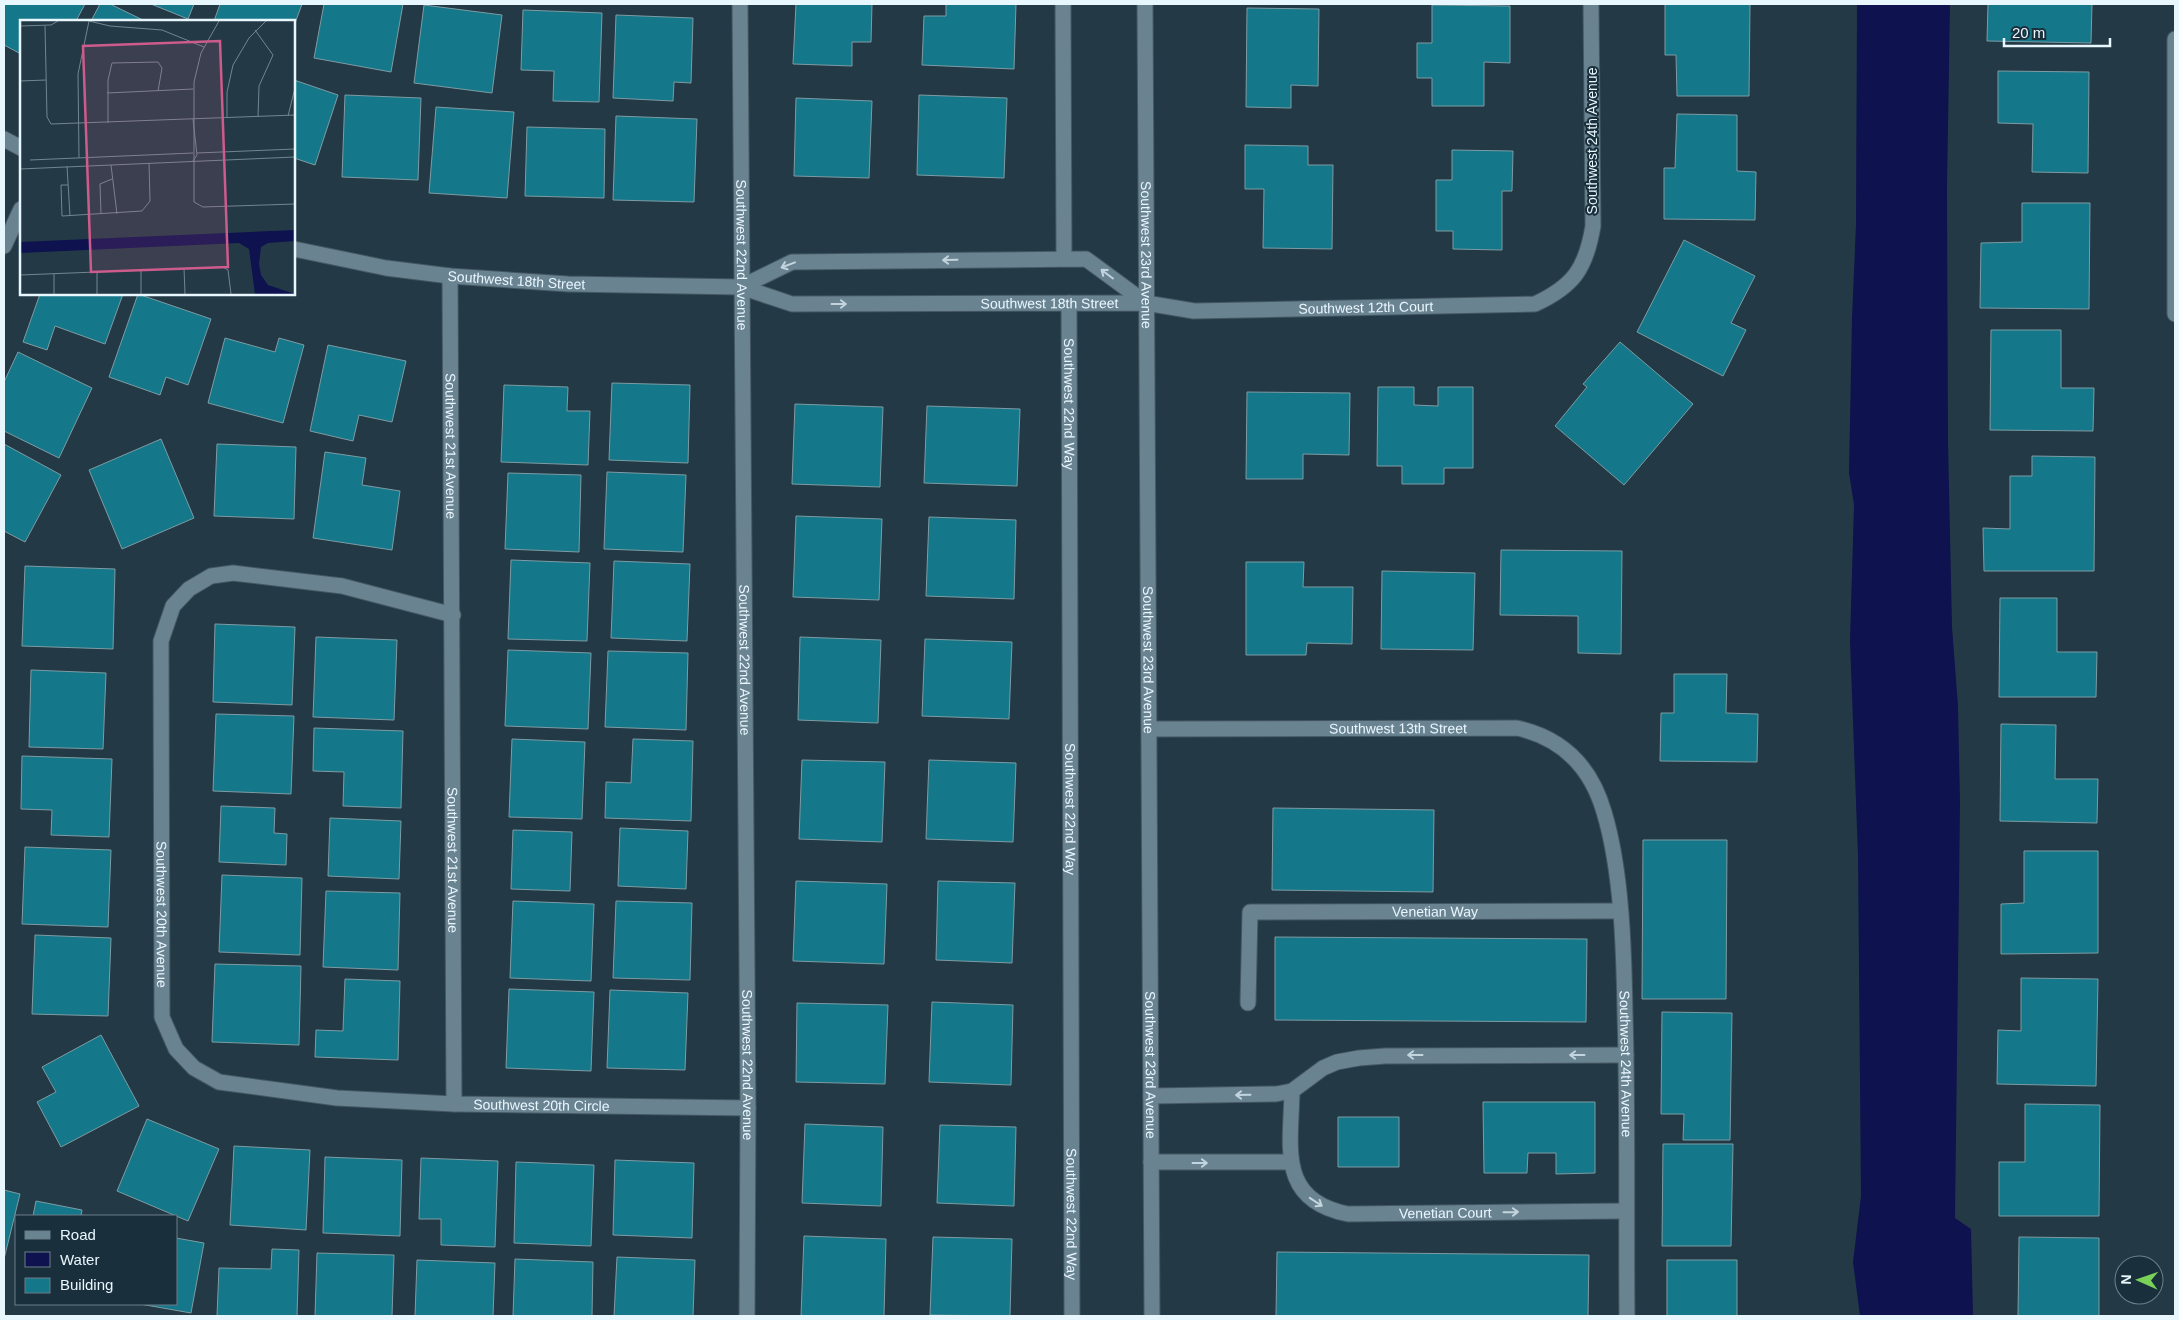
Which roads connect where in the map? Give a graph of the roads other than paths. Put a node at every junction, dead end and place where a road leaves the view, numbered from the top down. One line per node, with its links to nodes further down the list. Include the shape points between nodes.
1 (740, 4): 14 (street, Southwest 22nd Avenue)
2 (1063, 4): 11 (street)
3 (1145, 4): 16 (street, Southwest 23rd Avenue)
4 (1592, 4): 12 (street, Southwest 24th Avenue, via 1593,226 1588,252)
5 (2174, 42): 17 (street)
6 (4, 139): 7 (street)
7 (20, 147)
8 (20, 211): 9 (street)
9 (4, 246)
10 (295, 249): 13 (street, Southwest 18th Street, via 386,268)
11 (1064, 259): 14 (street, Southwest 18th Street, one-way to 14, via 792,262); 16 (street, Southwest 18th Street, one-way to 11, via 1086,259)
12 (1576, 275): 16 (street, Southwest 12th Court, via 1558,293 1535,304 1194,311)
13 (450, 276): 14 (street, Southwest 18th Street, via 568,284); 18 (street, Southwest 21st Avenue)
14 (741, 286): 15 (street, Southwest 18th Street, one-way to 15, via 792,304); 28 (street, Southwest 22nd Avenue)
15 (1069, 303): 16 (street, Southwest 18th Street); 33 (street, Southwest 22nd Way)
16 (1146, 303): 19 (street, Southwest 23rd Avenue)
17 (2175, 314)
18 (453, 614): 26 (street, Southwest 20th Avenue, via 342,586 234,573 211,576 189,589 174,606 160,641 162,1017 176,1049 194,1068 219,1082); 27 (street, Southwest 21st Avenue)
19 (1150, 729): 20 (street, Southwest 13th Street, via 1516,728 1550,739 1568,751 1581,767); 25 (street, Southwest 23rd Avenue)
20 (1604, 811): 21 (street, Southwest 24th Avenue)
21 (1620, 911): 22 (street, Venetian Way, via 1250,912); 23 (street, Southwest 24th Avenue)
22 (1248, 1003)
23 (1626, 1055): 24 (street, one-way to 24, via 1359,1058 1323,1068); 31 (street, Southwest 24th Avenue)
24 (1292, 1091): 25 (street, one-way to 25); 30 (street, Venetian Court)
25 (1151, 1096): 29 (street, Southwest 23rd Avenue)
26 (338, 1098): 27 (street, Southwest 20th Circle)
27 (454, 1104): 28 (street, Southwest 20th Circle)
28 (748, 1108): 32 (street, Southwest 22nd Avenue)
29 (1152, 1162): 30 (street, one-way to 30); 34 (street, Southwest 23rd Avenue)
30 (1291, 1162): 31 (street, Venetian Court, one-way to 31, via 1303,1192 1331,1210 1348,1214)
31 (1626, 1210): 35 (street, Southwest 24th Avenue)
32 (747, 1316)
33 (1072, 1316)
34 (1152, 1316)
35 (1627, 1316)

